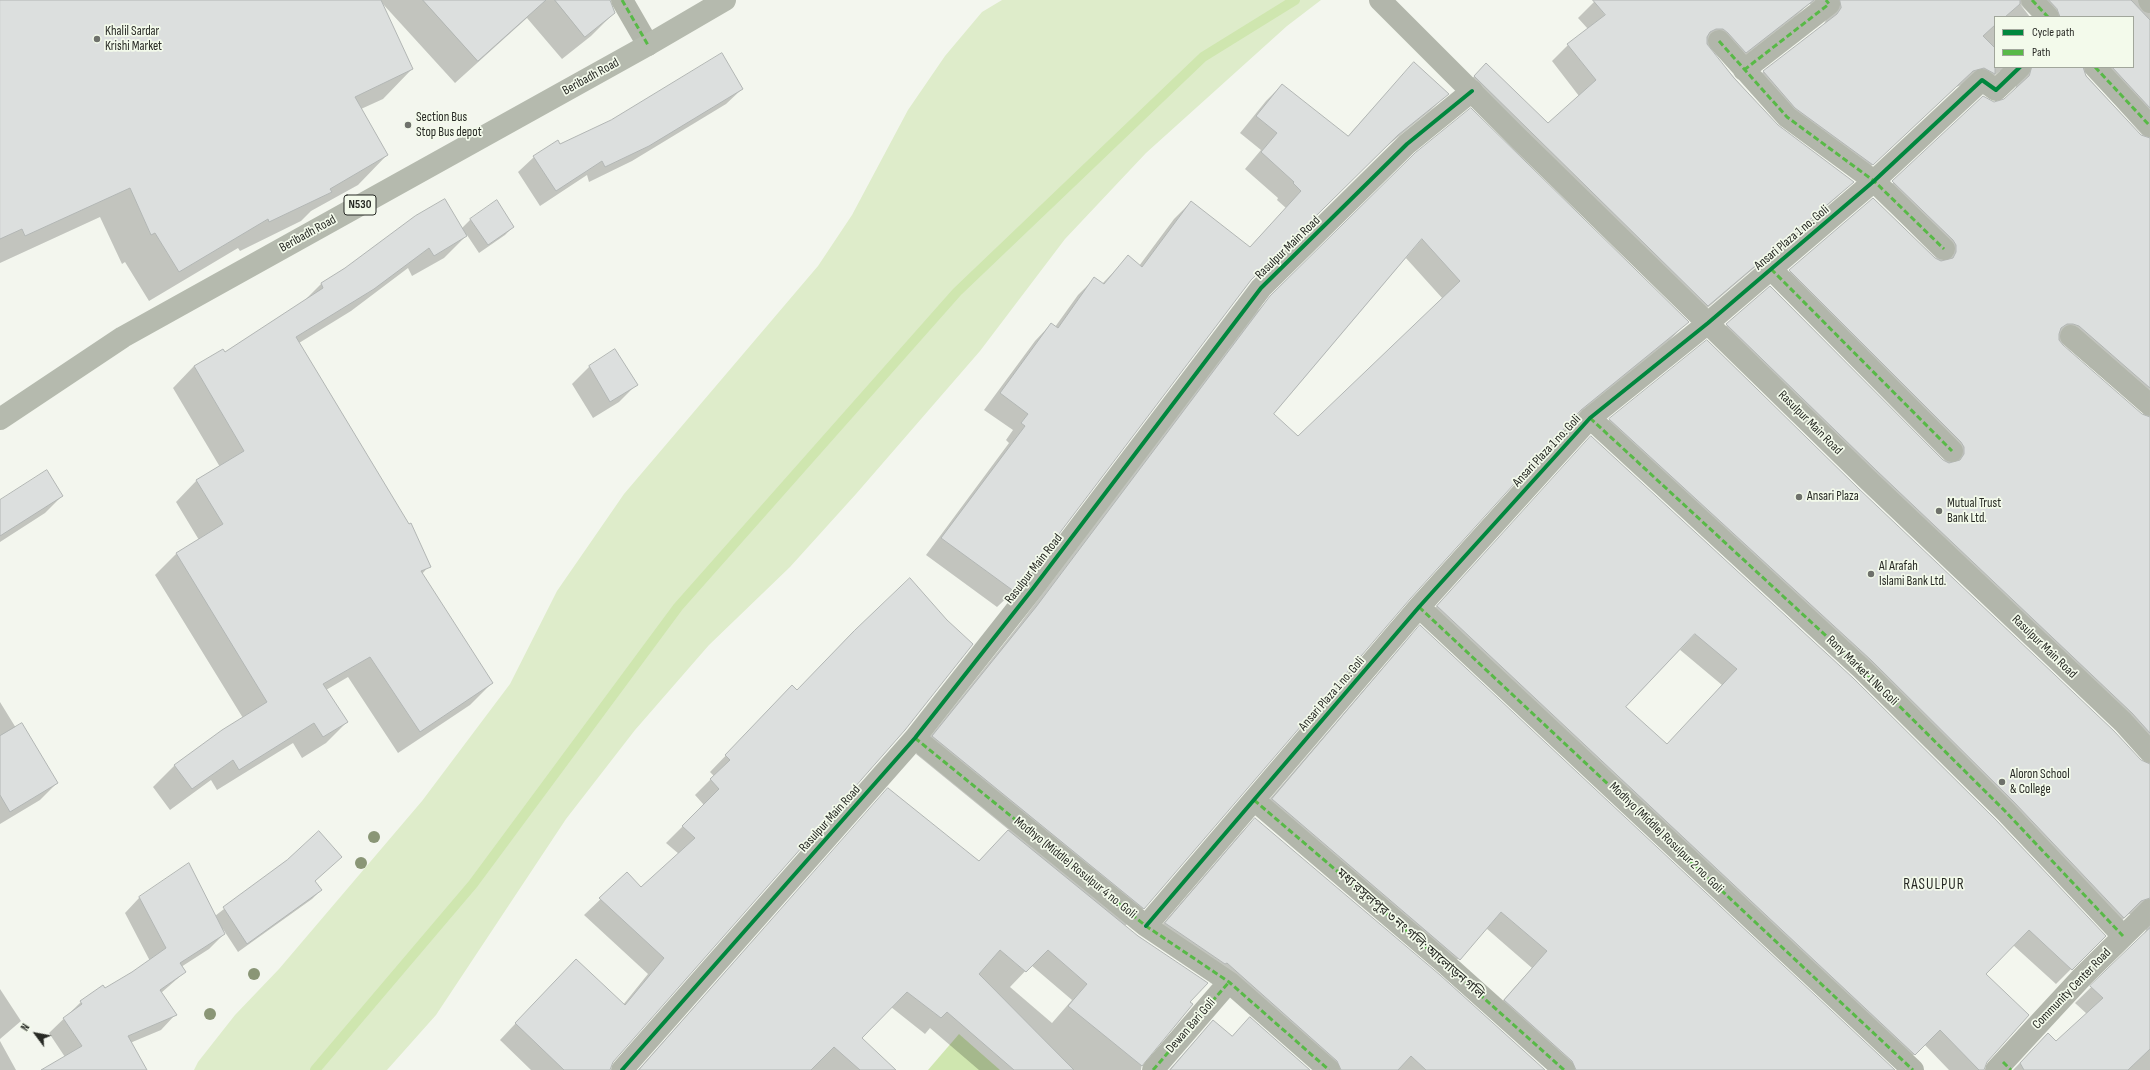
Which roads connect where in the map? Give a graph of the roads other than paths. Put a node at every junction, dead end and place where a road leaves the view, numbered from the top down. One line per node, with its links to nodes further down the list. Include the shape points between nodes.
1 (622, 0): 8 (street)
2 (725, 0): 8 (highway, Beribadh Road / N530)
3 (1826, 0): 11 (street, via 1829,4)
4 (2032, 0): 6 (street)
5 (1387, 7): 12 (street, Rasulpur Main Road)
6 (2047, 16)
7 (1719, 41): 11 (street)
8 (648, 45): 20 (highway, Beribadh Road / N530, via 123,337)
9 (2019, 68): 14 (street, Ansari Plaza 1 no. Goli, via 1996,90 1982,80)
10 (2096, 68): 13 (street)
11 (1744, 70): 14 (street, via 1787,118)
12 (1472, 91): 17 (street, Rasulpur Main Road); 24 (street, Rasulpur Main Road, via 1407,144 1261,288 1031,591)
13 (2150, 126)
14 (1874, 181): 15 (street); 16 (street, Ansari Plaza 1 no. Goli)
15 (1944, 249)
16 (1771, 269): 17 (street, Ansari Plaza 1 no. Goli); 22 (street)
17 (1708, 323): 21 (street, Ansari Plaza 1 no. Goli); 25 (street, Rasulpur Main Road, via 1867,480 2123,722)
18 (2071, 336): 19 (street)
19 (2150, 404)
20 (0, 418)
21 (1590, 418): 23 (street, Ansari Plaza 1 no. Goli); 29 (street, Rony Market 1 No Goli, via 1862,669 2005,811)
22 (1952, 451)
23 (1419, 607): 26 (street, Ansari Plaza 1 no. Goli); 36 (street, Modhyo (Middle) Rosulpur 2 no. Goli)
24 (915, 738): 28 (street, Modhyo (Middle) Rosulpur 4 no. Goli); 32 (street, Rasulpur Main Road)
25 (2150, 752)
26 (1254, 800): 28 (street, Ansari Plaza 1 no. Goli); 35 (street, মধ্য রসুলপুর ৩ নং গলি; আলোড়ন গলি, via 1448,966)
27 (2150, 910): 29 (street, Community Center Road)
28 (1146, 926): 30 (street, Modhyo (Middle) Rosulpur 4 no. Goli)
29 (2123, 936): 31 (street, Community Center Road)
30 (1229, 982): 33 (street, Dewan Bari Goli); 34 (street, Modhyo (Middle) Rosulpur 4 no. Goli)
31 (2003, 1067)
32 (622, 1070)
33 (1153, 1070)
34 (1329, 1070)
35 (1564, 1070)
36 (1912, 1070)

